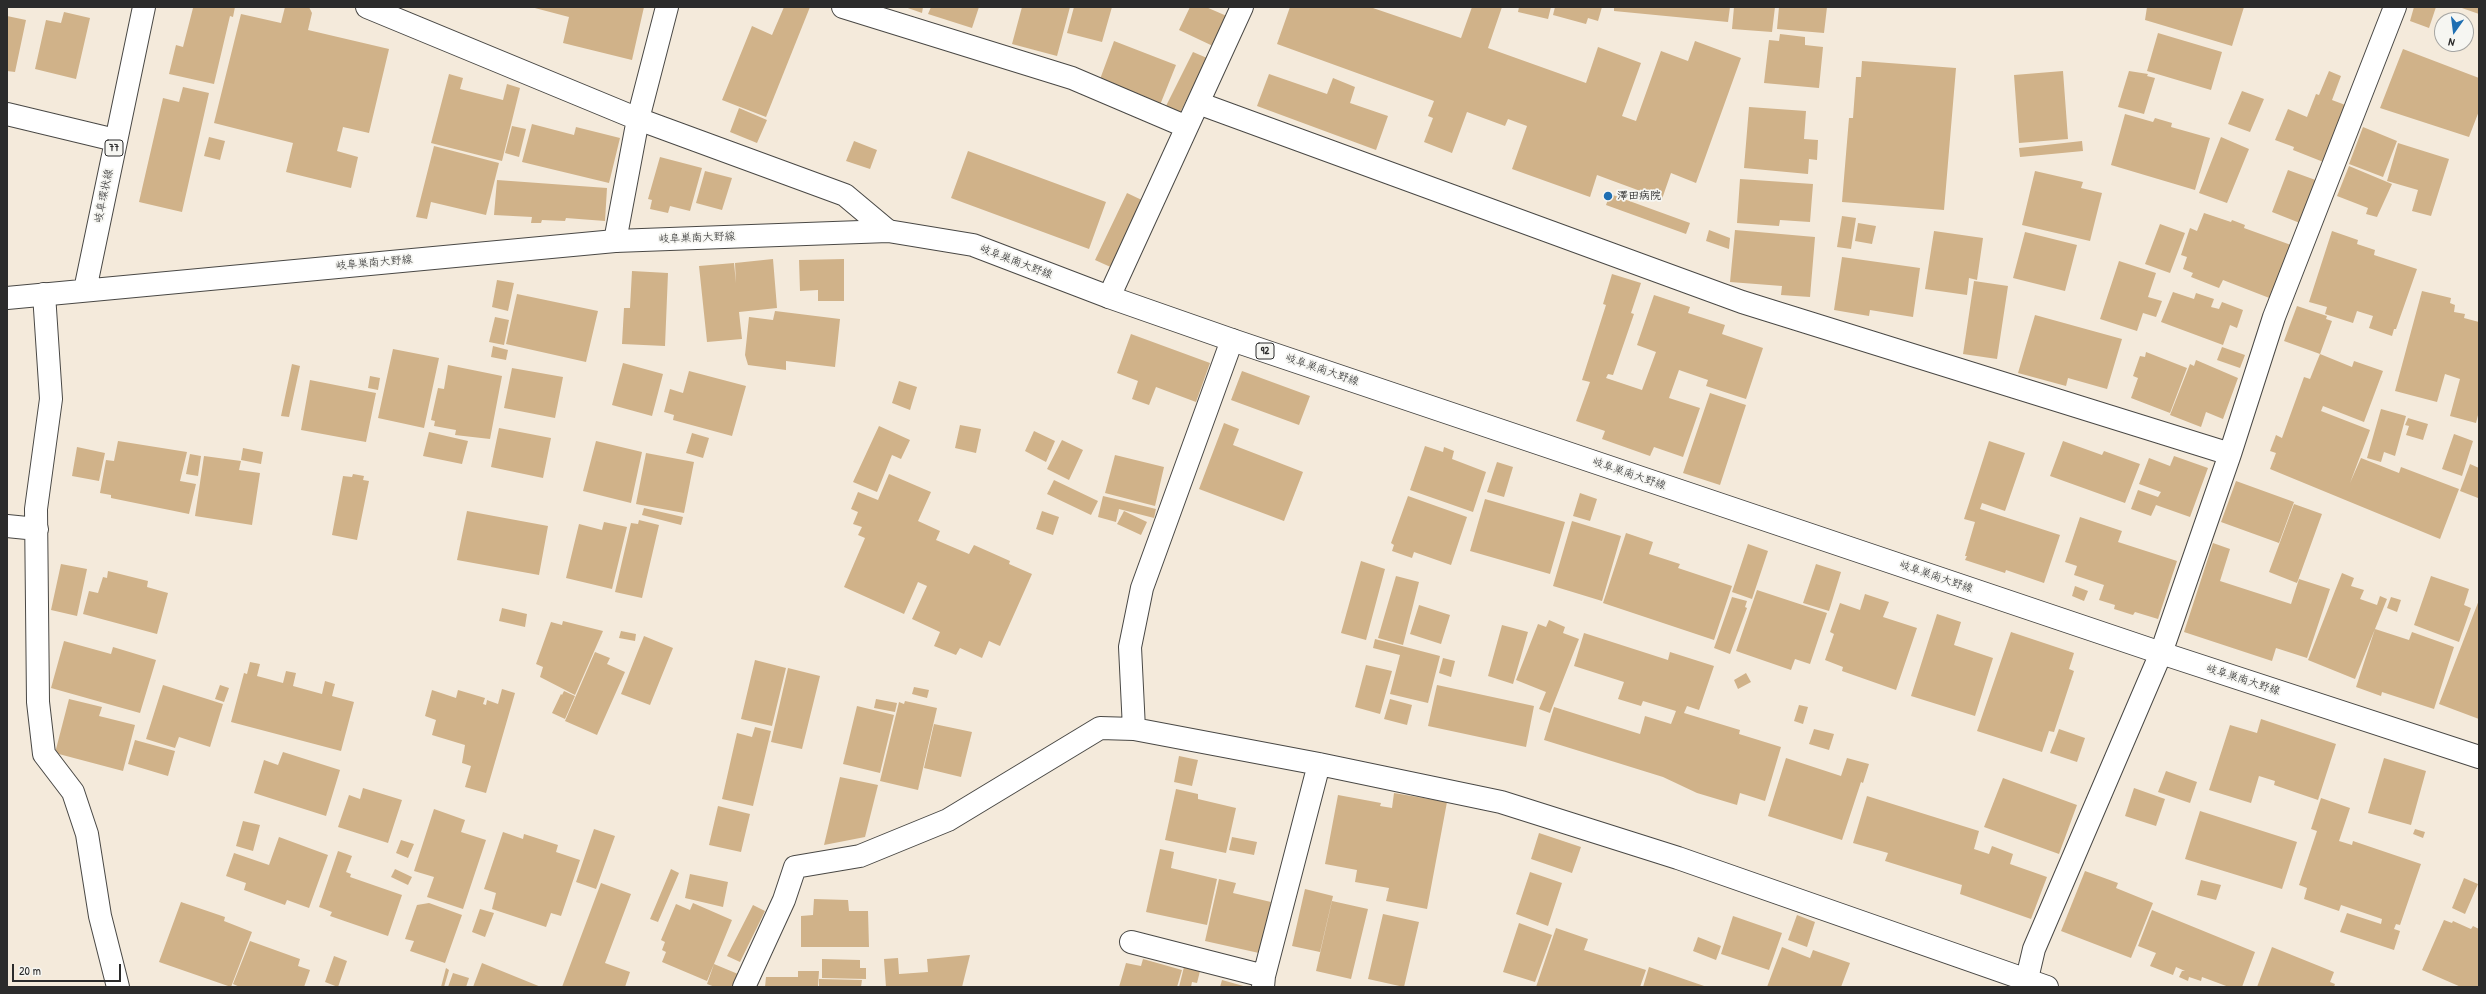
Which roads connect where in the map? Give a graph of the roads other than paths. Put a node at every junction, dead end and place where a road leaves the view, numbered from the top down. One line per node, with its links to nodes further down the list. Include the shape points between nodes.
1 (144, 7): 11 (street, 岐阜環状線 / 77)
2 (367, 7): 9 (street)
3 (667, 7): 9 (street)
4 (843, 7): 10 (street, via 1072,78)
5 (1242, 7): 7 (street)
6 (2395, 7): 19 (street, via 2274,317)
7 (1198, 103): 10 (street); 19 (street, via 1742,302)
8 (7, 114): 11 (street)
9 (638, 119): 12 (street, via 844,195); 13 (street)
10 (1187, 127): 17 (street)
11 (116, 140): 14 (street, 岐阜環状線 / 77)
12 (888, 231): 13 (street, 岐阜巣南大野線 / 92); 17 (street, 岐阜巣南大野線 / 92, via 973,245)
13 (615, 241): 14 (street, 岐阜巣南大野線 / 92)
14 (85, 290): 15 (street, 岐阜巣南大野線 / 92)
15 (44, 294): 16 (street, 岐阜巣南大野線 / 92); 21 (street, via 51,399 36,509)
16 (7, 298)
17 (1109, 298): 18 (street, 岐阜巣南大野線 / 92)
18 (1232, 340): 22 (street, 岐阜巣南大野線 / 92); 23 (street, via 1142,588 1130,647)
19 (2230, 454): 22 (street)
20 (7, 526): 21 (street)
21 (37, 529): 29 (street, via 38,702 44,754 73,792 87,834 100,916)
22 (2161, 653): 24 (street, 岐阜巣南大野線 / 92); 28 (street, via 2034,949)
23 (1134, 728): 25 (street); 30 (street, via 1100,728 948,820 860,856 795,867 784,900)
24 (2479, 758)
25 (1320, 764): 27 (street); 28 (street, via 1501,802 1678,858)
26 (1131, 942): 27 (street)
27 (1264, 981)
28 (2033, 985)
29 (118, 987)
30 (744, 987)

